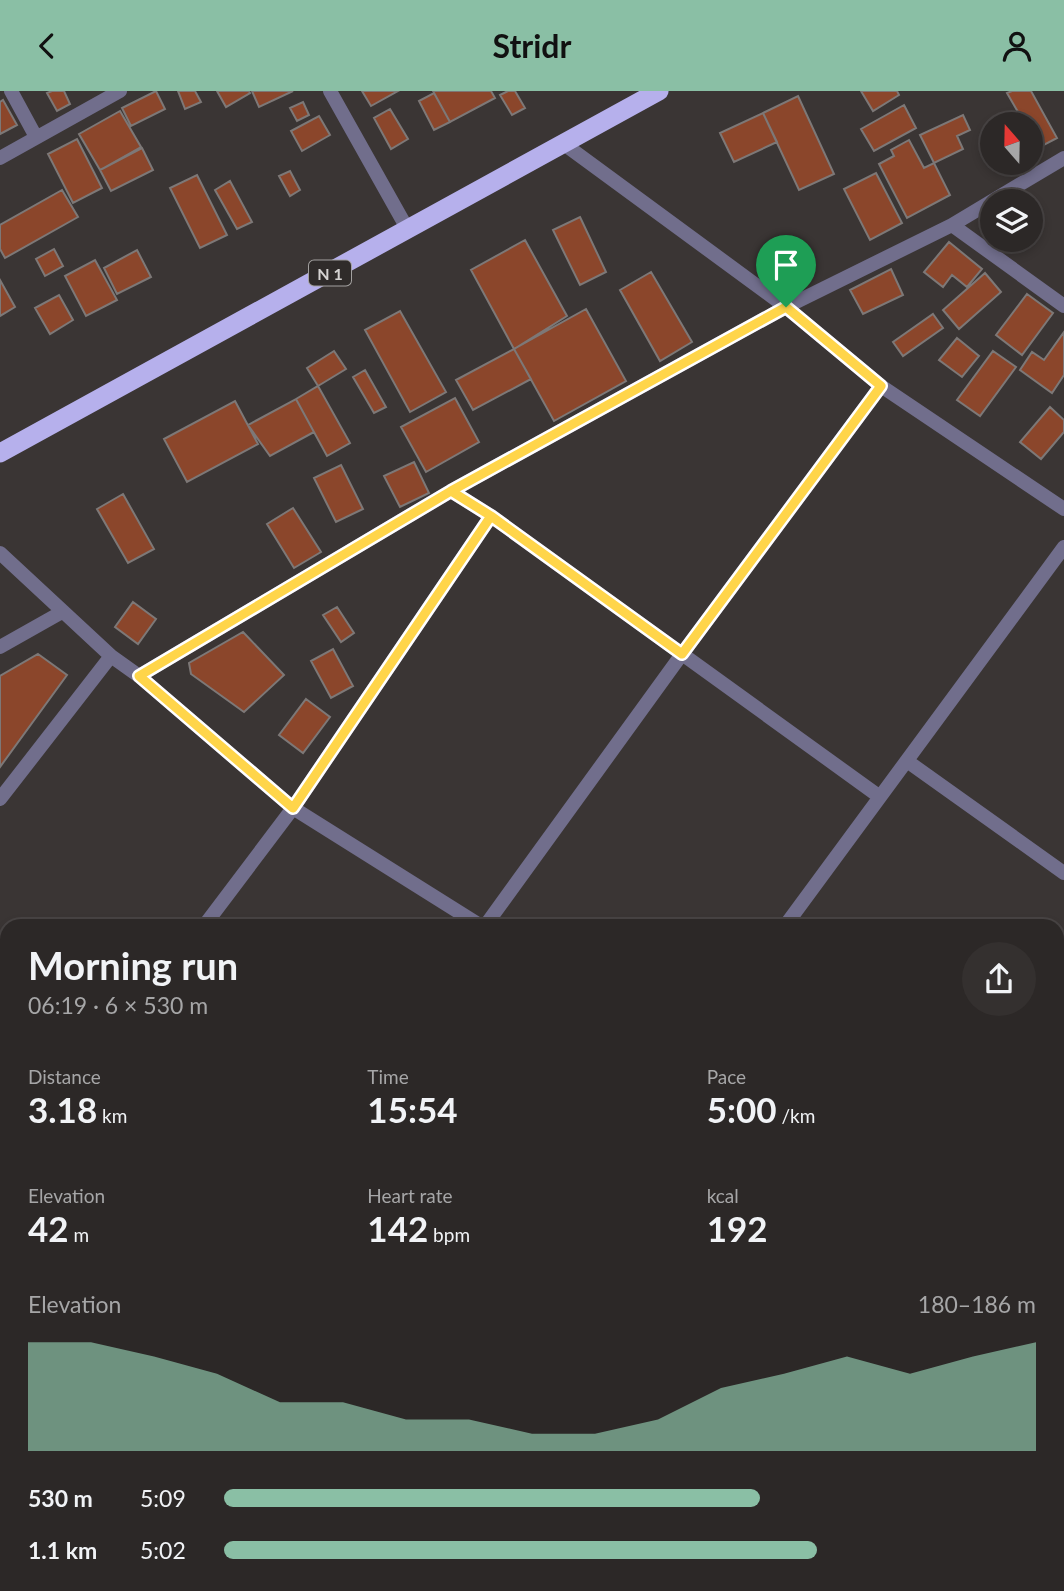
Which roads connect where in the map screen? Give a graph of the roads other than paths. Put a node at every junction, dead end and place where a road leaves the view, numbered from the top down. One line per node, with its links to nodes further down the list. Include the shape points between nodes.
1 (11, 91): 5 (street)
2 (120, 91): 5 (street)
3 (330, 91): 10 (street)
4 (659, 91): 6 (highway, N 1)
5 (36, 137): 7 (street)
6 (564, 144): 10 (highway, N 1); 12 (street)
7 (0, 158)
8 (1064, 158): 9 (street)
9 (952, 225): 11 (street); 12 (street)
10 (408, 230): 14 (highway, N 1)
11 (1064, 306)
12 (786, 307): 13 (street); 15 (street)
13 (881, 386): 16 (street); 22 (street)
14 (0, 453)
15 (451, 491): 17 (street); 24 (street)
16 (1064, 509)
17 (491, 516): 22 (street); 28 (street)
18 (1064, 547): 25 (street)
19 (0, 553): 20 (street)
20 (62, 612): 21 (street); 23 (street)
21 (0, 647)
22 (682, 654): 26 (street); 32 (street)
23 (111, 656): 24 (street); 27 (street)
24 (139, 676): 28 (street)
25 (907, 761): 26 (street); 29 (street)
26 (880, 797): 33 (street)
27 (0, 799)
28 (293, 808): 30 (street); 31 (street)
29 (1064, 873)
30 (209, 919)
31 (472, 919)
32 (488, 919)
33 (790, 919)

